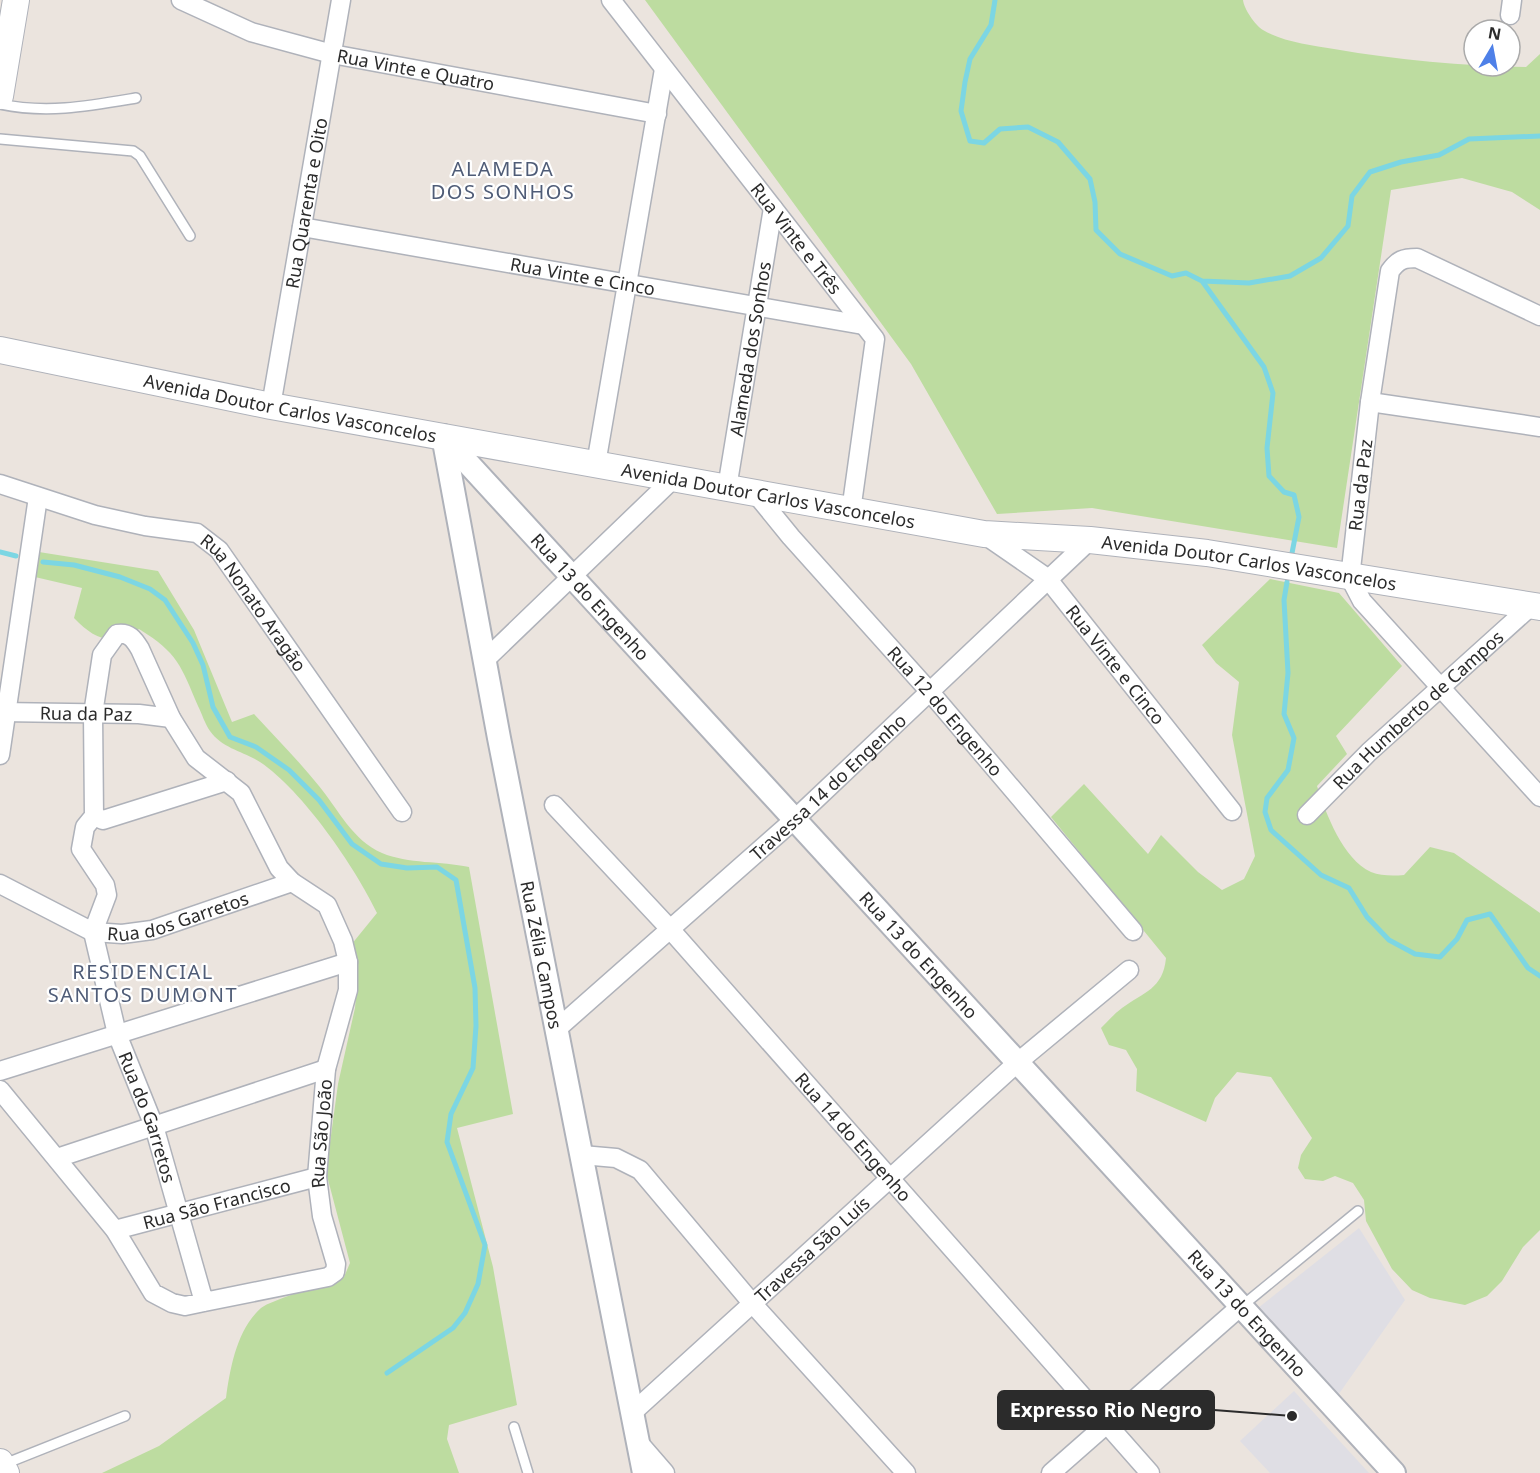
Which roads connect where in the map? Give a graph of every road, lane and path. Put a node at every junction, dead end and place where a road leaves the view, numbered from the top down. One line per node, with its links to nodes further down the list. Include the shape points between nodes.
1 (16, 0): 7 (main road)
2 (181, 0): 5 (street, Rua Vinte e Quatro, via 251,32)
3 (341, 0): 5 (street, Rua Quarenta e Oito)
4 (611, 0): 6 (street, Rua Vinte e Três)
5 (332, 54): 10 (street, Rua Vinte e Quatro); 13 (street, Rua Quarenta e Oito)
6 (664, 69): 10 (street); 12 (street, Rua Vinte e Três)
7 (0, 96)
8 (136, 98): 9 (lane, via 70,109 26,109)
9 (0, 104)
10 (657, 114): 15 (street)
11 (0, 139): 14 (lane, via 133,152 140,156)
12 (773, 208): 16 (street, Alameda dos Sonhos); 18 (street, Rua Vinte e Três)
13 (302, 227): 15 (street, Rua Vinte e Cinco); 21 (street, Rua Quarenta e Oito)
14 (190, 236)
15 (628, 285): 16 (street, Rua Vinte e Cinco); 24 (street)
16 (759, 307): 18 (street, Rua Vinte e Cinco); 27 (street, Alameda dos Sonhos)
17 (1540, 316): 20 (street, Rua da Paz, via 1417,258 1404,258 1390,272)
18 (863, 326): 30 (street, Rua Vinte e Três, via 875,339)
19 (0, 351): 21 (main road, Avenida Doutor Carlos Vasconcelos)
20 (1370, 402): 22 (street); 35 (street, Rua da Paz)
21 (271, 406): 23 (main road, Avenida Doutor Carlos Vasconcelos)
22 (1540, 427)
23 (443, 436): 24 (main road, Avenida Doutor Carlos Vasconcelos); 33 (street, Rua 13 do Engenho); 37 (street, Rua Zélia Campos)
24 (597, 464): 25 (main road, Avenida Doutor Carlos Vasconcelos)
25 (673, 479): 27 (main road, Avenida Doutor Carlos Vasconcelos); 33 (street)
26 (0, 484): 29 (street, Rua Nonato Aragão)
27 (728, 488): 28 (main road, Avenida Doutor Carlos Vasconcelos)
28 (756, 494): 30 (main road, Avenida Doutor Carlos Vasconcelos); 39 (street, Rua 12 do Engenho)
29 (38, 497): 40 (street); 48 (street, Rua Nonato Aragão, via 145,526 197,533 210,541)
30 (851, 511): 31 (main road, Avenida Doutor Carlos Vasconcelos)
31 (984, 534): 32 (main road, Avenida Doutor Carlos Vasconcelos); 34 (street, Rua Vinte e Cinco)
32 (1089, 540): 34 (street, Travessa 14 do Engenho); 35 (main road, Avenida Doutor Carlos Vasconcelos, via 1207,553)
33 (573, 577): 37 (street); 51 (street, Rua 13 do Engenho)
34 (1047, 578): 39 (street, Travessa 14 do Engenho); 47 (street, Rua Vinte e Cinco)
35 (1350, 578): 36 (main road, Avenida Doutor Carlos Vasconcelos); 38 (street, via 1362,601)
36 (1536, 606): 38 (street, Rua Humberto de Campos)
37 (484, 660): 59 (street, Rua Zélia Campos)
38 (1441, 691): 45 (street); 49 (street, Rua Humberto de Campos, via 1369,752)
39 (930, 692): 51 (street, Travessa 14 do Engenho); 55 (street, Rua 12 do Engenho)
40 (3, 712): 41 (street, Rua da Paz); 43 (street)
41 (93, 714): 42 (street, Rua da Paz); 42 (street, Rua São João, via 102,655 120,634 134,638); 50 (street)
42 (171, 718): 44 (street, Rua São João, via 196,758)
43 (0, 755)
44 (227, 781): 50 (street, via 103,820); 52 (street, Rua São João, via 241,793 279,868)
45 (1540, 797)
46 (554, 805): 54 (street, Rua 14 do Engenho)
47 (1232, 811)
48 (402, 812)
49 (1307, 815)
50 (94, 816): 56 (street, via 85,827 81,849 105,885 107,895)
51 (795, 819): 54 (street, Travessa 14 do Engenho); 61 (street, Rua 13 do Engenho)
52 (292, 882): 56 (street, Rua dos Garretos, via 152,930); 57 (street, Rua São João, via 327,905)
53 (0, 884): 56 (street, Rua dos Garretos)
54 (670, 929): 59 (street, Travessa 14 do Engenho); 69 (street, Rua 14 do Engenho)
55 (1133, 931)
56 (93, 932): 60 (street, Rua do Garretos)
57 (348, 962): 60 (street); 62 (street, Rua São João, via 348,990)
58 (1129, 970): 61 (street, Travessa São Luís)
59 (558, 1028): 66 (street, Rua Zélia Campos)
60 (117, 1034): 63 (street); 65 (street, Rua do Garretos)
61 (1018, 1062): 69 (street, Travessa São Luís); 75 (street, Rua 13 do Engenho)
62 (326, 1069): 65 (street); 68 (street, Rua São João)
63 (0, 1071)
64 (0, 1090): 67 (street, Rua São João)
65 (154, 1126): 67 (street); 71 (street, Rua do Garretos)
66 (582, 1155): 74 (street, via 616,1158 640,1170); 76 (street, Rua Zélia Campos)
67 (57, 1158): 72 (street, Rua São João)
68 (317, 1177): 71 (street, Rua São Francisco); 73 (street, Rua São João, via 322,1216 336,1264 334,1272 328,1277)
69 (888, 1180): 74 (street, Travessa São Luís); 78 (street, Rua 14 do Engenho)
70 (1358, 1211): 75 (lane)
71 (179, 1213): 72 (street, Rua São Francisco); 73 (street, Rua do Garretos)
72 (115, 1230): 73 (street, Rua São João, via 153,1293 172,1304)
73 (204, 1302)
74 (752, 1303): 76 (street, Travessa São Luís); 85 (street)
75 (1241, 1306): 78 (street); 88 (street, Rua 13 do Engenho)
76 (633, 1412): 80 (street, Rua Zélia Campos)
77 (124, 1416): 81 (lane)
78 (1107, 1424): 86 (street); 87 (street, Rua 14 do Engenho)
79 (514, 1427): 82 (lane)
80 (639, 1443): 83 (street, Rua Zélia Campos); 84 (street)
81 (2, 1466)
82 (528, 1473)
83 (644, 1473)
84 (665, 1473)
85 (906, 1473)
86 (1051, 1473)
87 (1150, 1473)
88 (1394, 1473)

